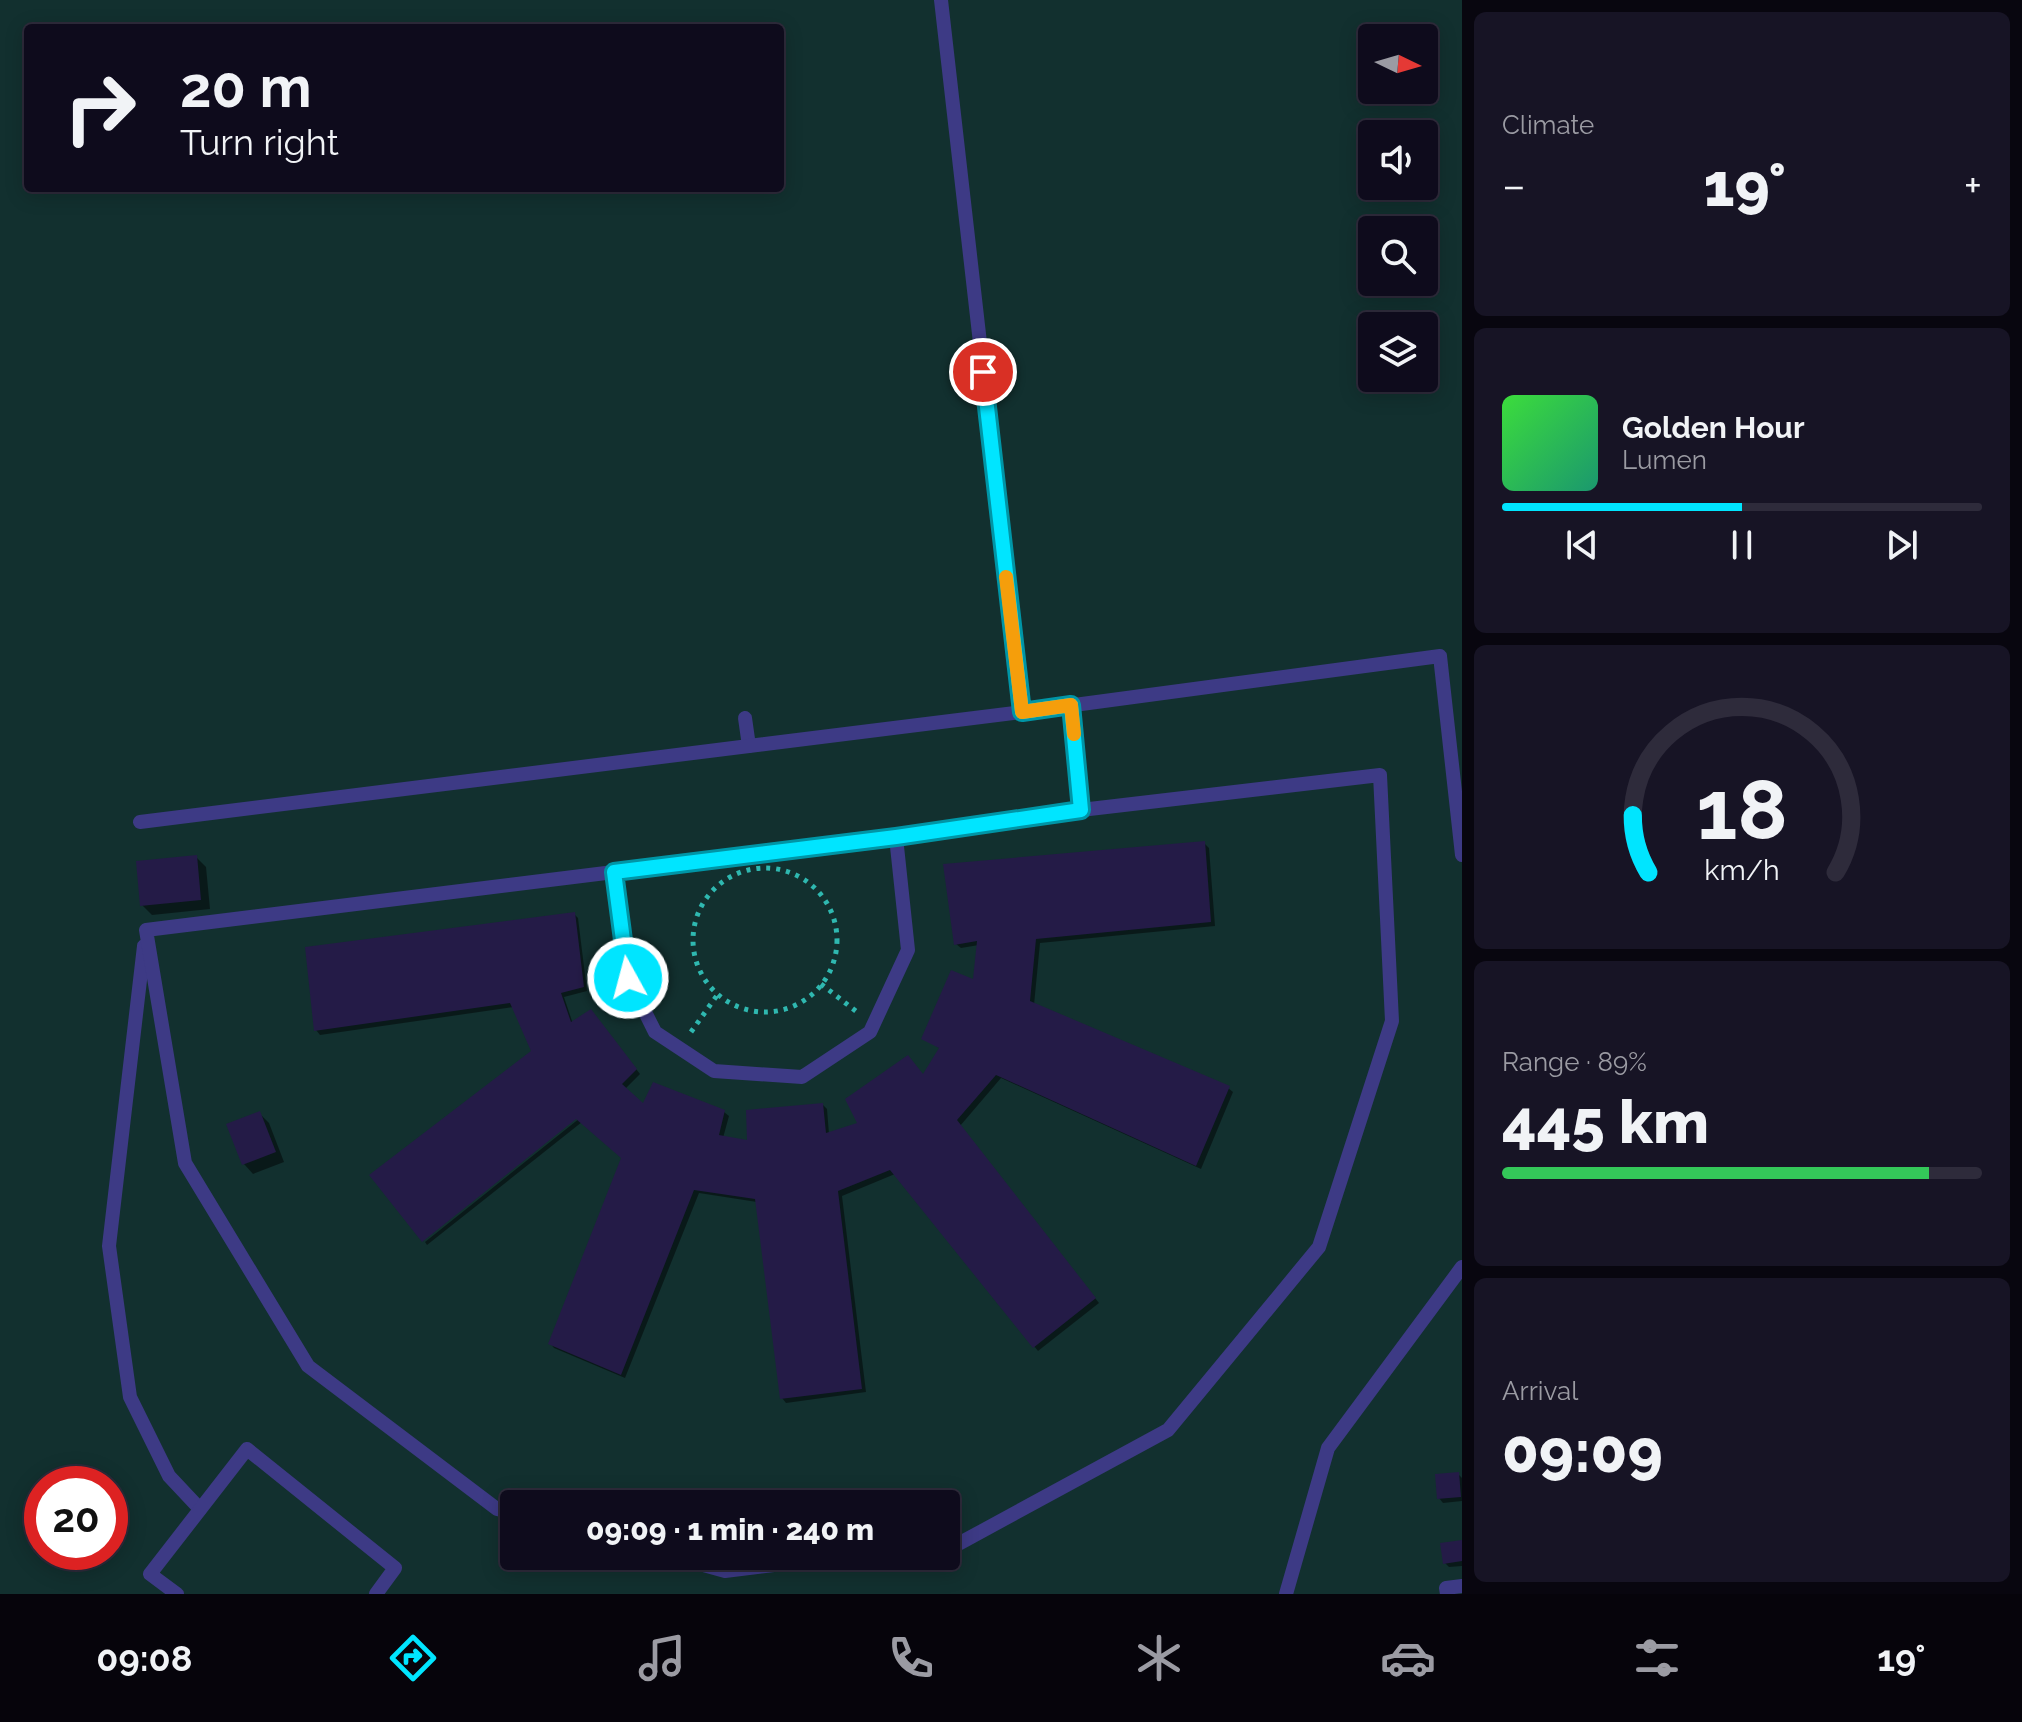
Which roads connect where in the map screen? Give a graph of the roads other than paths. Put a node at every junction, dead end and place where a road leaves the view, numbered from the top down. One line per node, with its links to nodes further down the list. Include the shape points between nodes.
1 (941, 0): 3 (lane)
2 (1071, 705): 3 (lane); 6 (lane); 9 (lane, via 1440,656)
3 (1022, 712): 5 (lane)
4 (745, 718): 5 (lane)
5 (749, 746): 7 (lane)
6 (1081, 810): 8 (lane); 15 (lane, via 1380,775 1392,1021 1319,1247 1168,1430)
7 (140, 822)
8 (896, 837): 10 (lane); 10 (lane, via 908,950 870,1032 802,1077 714,1071 655,1032 628,978)
9 (1462, 855)
10 (614, 872): 11 (lane)
11 (146, 930): 13 (lane, via 109,1246 130,1397 169,1476); 14 (lane, via 185,1163 308,1366)
12 (1462, 1267): 19 (lane, via 1328,1448)
13 (200, 1509): 17 (lane, via 150,1574); 18 (lane, via 247,1449 395,1568)
14 (500, 1510)
15 (960, 1543)
16 (1462, 1586): 20 (lane, via 1446,1588)
17 (177, 1594)
18 (376, 1594)
19 (1286, 1594)
20 (1447, 1594)

